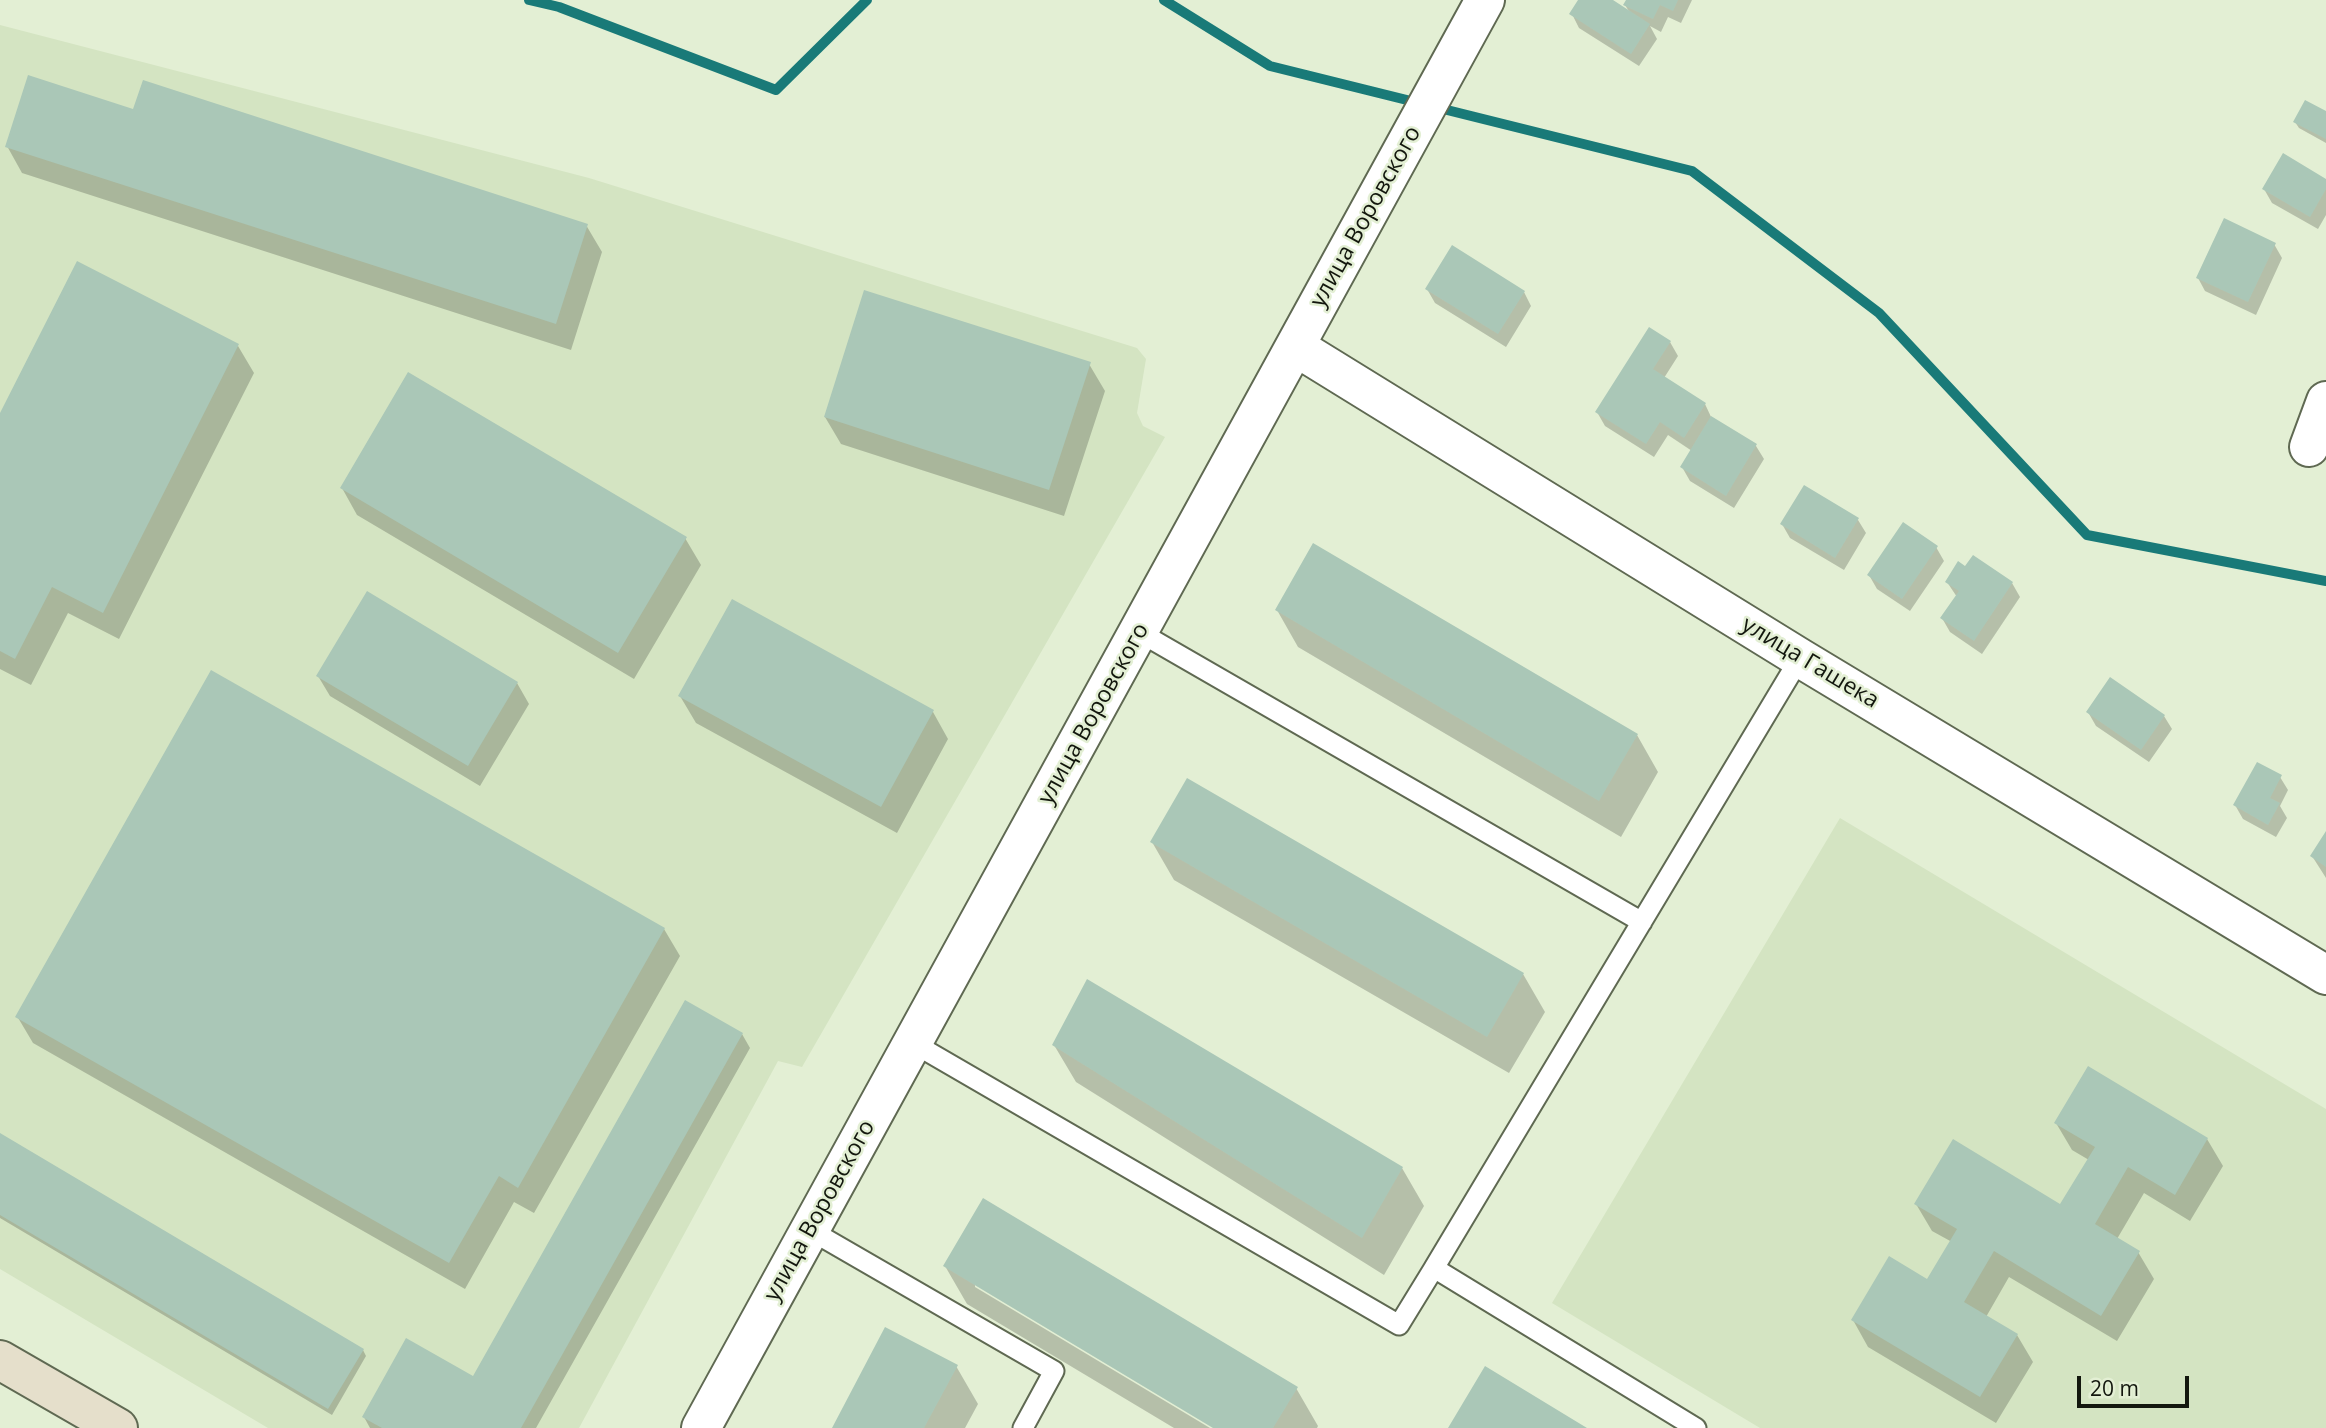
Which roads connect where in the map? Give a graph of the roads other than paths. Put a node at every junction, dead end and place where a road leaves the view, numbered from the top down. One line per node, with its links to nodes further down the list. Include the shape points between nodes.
1 (1485, 0): 2 (street, улица Воровского)
2 (1296, 347): 5 (street, улица Воровского); 6 (street, улица Гашека)
3 (2326, 401): 4 (street)
4 (2309, 447)
5 (1139, 632): 7 (lane); 9 (street, улица Воровского)
6 (1800, 659): 7 (lane); 8 (street, улица Гашека)
7 (1642, 922): 11 (lane)
8 (2326, 975)
9 (913, 1043): 10 (street, улица Воровского); 11 (lane, via 1399,1325)
10 (810, 1230): 14 (street, улица Воровского); 15 (lane, via 1054,1371)
11 (1434, 1268): 16 (lane)
12 (0, 1360): 13 (main road)
13 (118, 1428)
14 (701, 1428)
15 (1023, 1428)
16 (1696, 1428)

